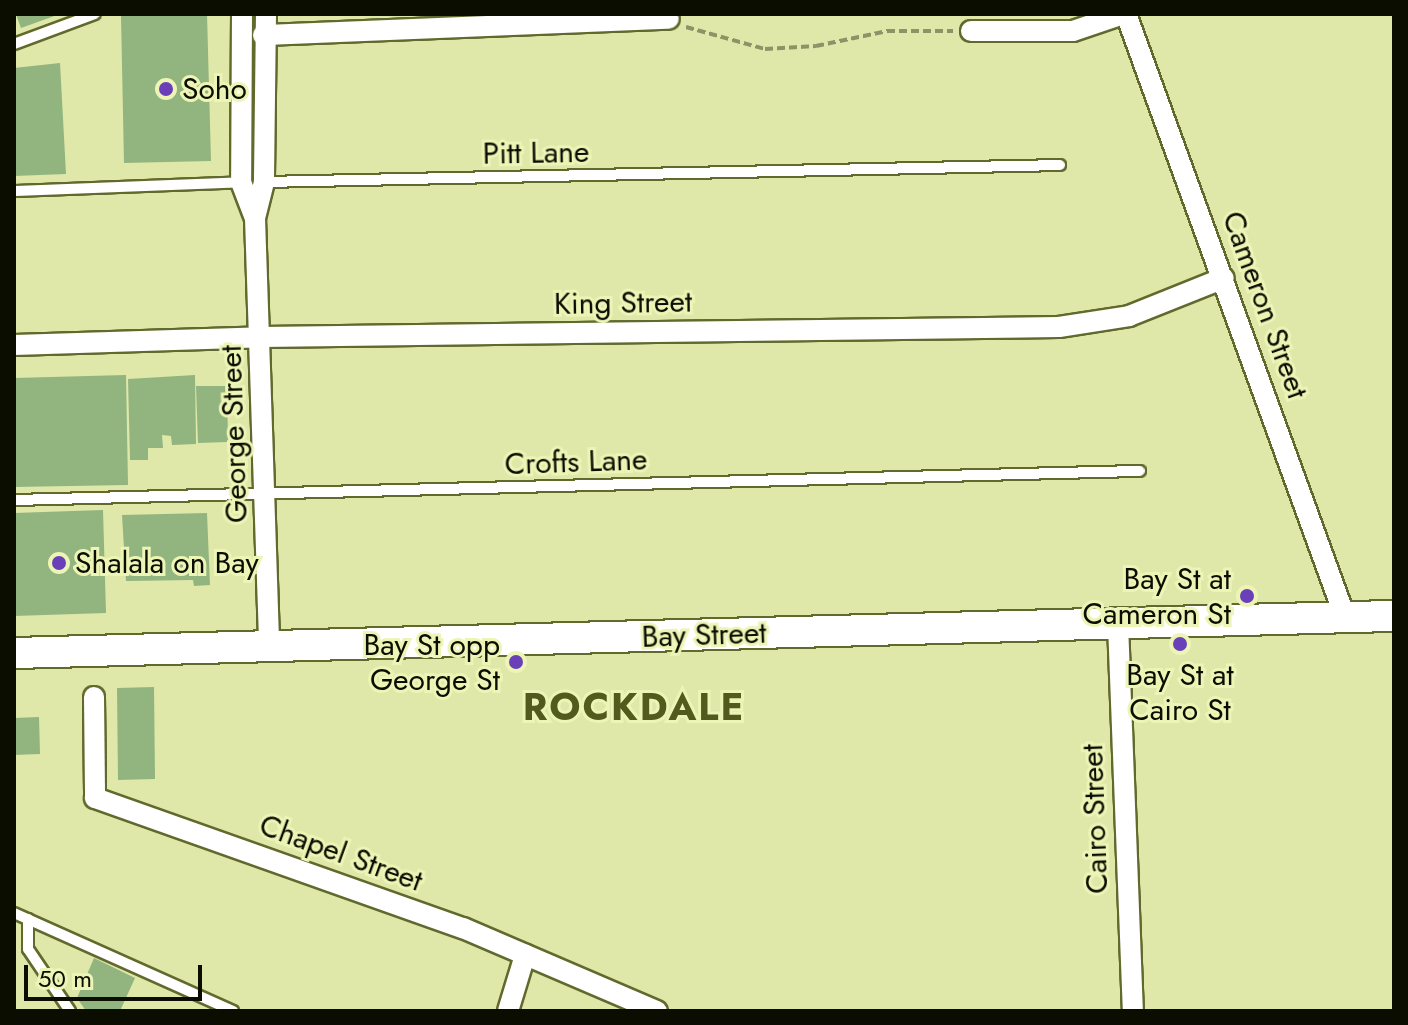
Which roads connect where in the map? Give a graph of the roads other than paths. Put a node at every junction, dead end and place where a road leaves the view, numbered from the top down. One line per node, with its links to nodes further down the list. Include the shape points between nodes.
1 (95, 14): 7 (lane)
2 (242, 14): 9 (street, George Street)
3 (1124, 14): 6 (street, via 1073,31); 13 (street, Cameron Street)
4 (669, 19): 5 (street)
5 (265, 24): 10 (street, George Street)
6 (971, 31)
7 (14, 44)
8 (1060, 165): 10 (lane, Pitt Lane)
9 (241, 182): 10 (lane, Pitt Lane); 11 (lane, Pitt Lane); 12 (street, George Street)
10 (264, 182): 12 (street, George Street)
11 (14, 191)
12 (255, 218): 14 (street, George Street)
13 (1224, 278): 14 (street, King Street, via 1129,316 1059,327); 20 (street, Cameron Street)
14 (262, 337): 15 (street, King Street); 17 (street, George Street)
15 (14, 345)
16 (1140, 471): 17 (lane, Crofts Lane)
17 (265, 493): 18 (lane, Crofts Lane); 22 (street, George Street)
18 (14, 500)
19 (1394, 616): 20 (main road, Bay Street)
20 (1345, 617): 21 (main road, Bay Street)
21 (1118, 624): 22 (main road, Bay Street); 32 (street, Cairo Street)
22 (269, 648): 23 (main road, Bay Street)
23 (14, 653)
24 (94, 697): 27 (street, Chapel Street, via 95,798)
25 (14, 913): 26 (lane)
26 (28, 919): 28 (lane, via 28,949); 29 (lane)
27 (525, 955): 30 (street); 31 (street, Chapel Street)
28 (70, 1011)
29 (233, 1011)
30 (508, 1011)
31 (657, 1011)
32 (1133, 1011)

